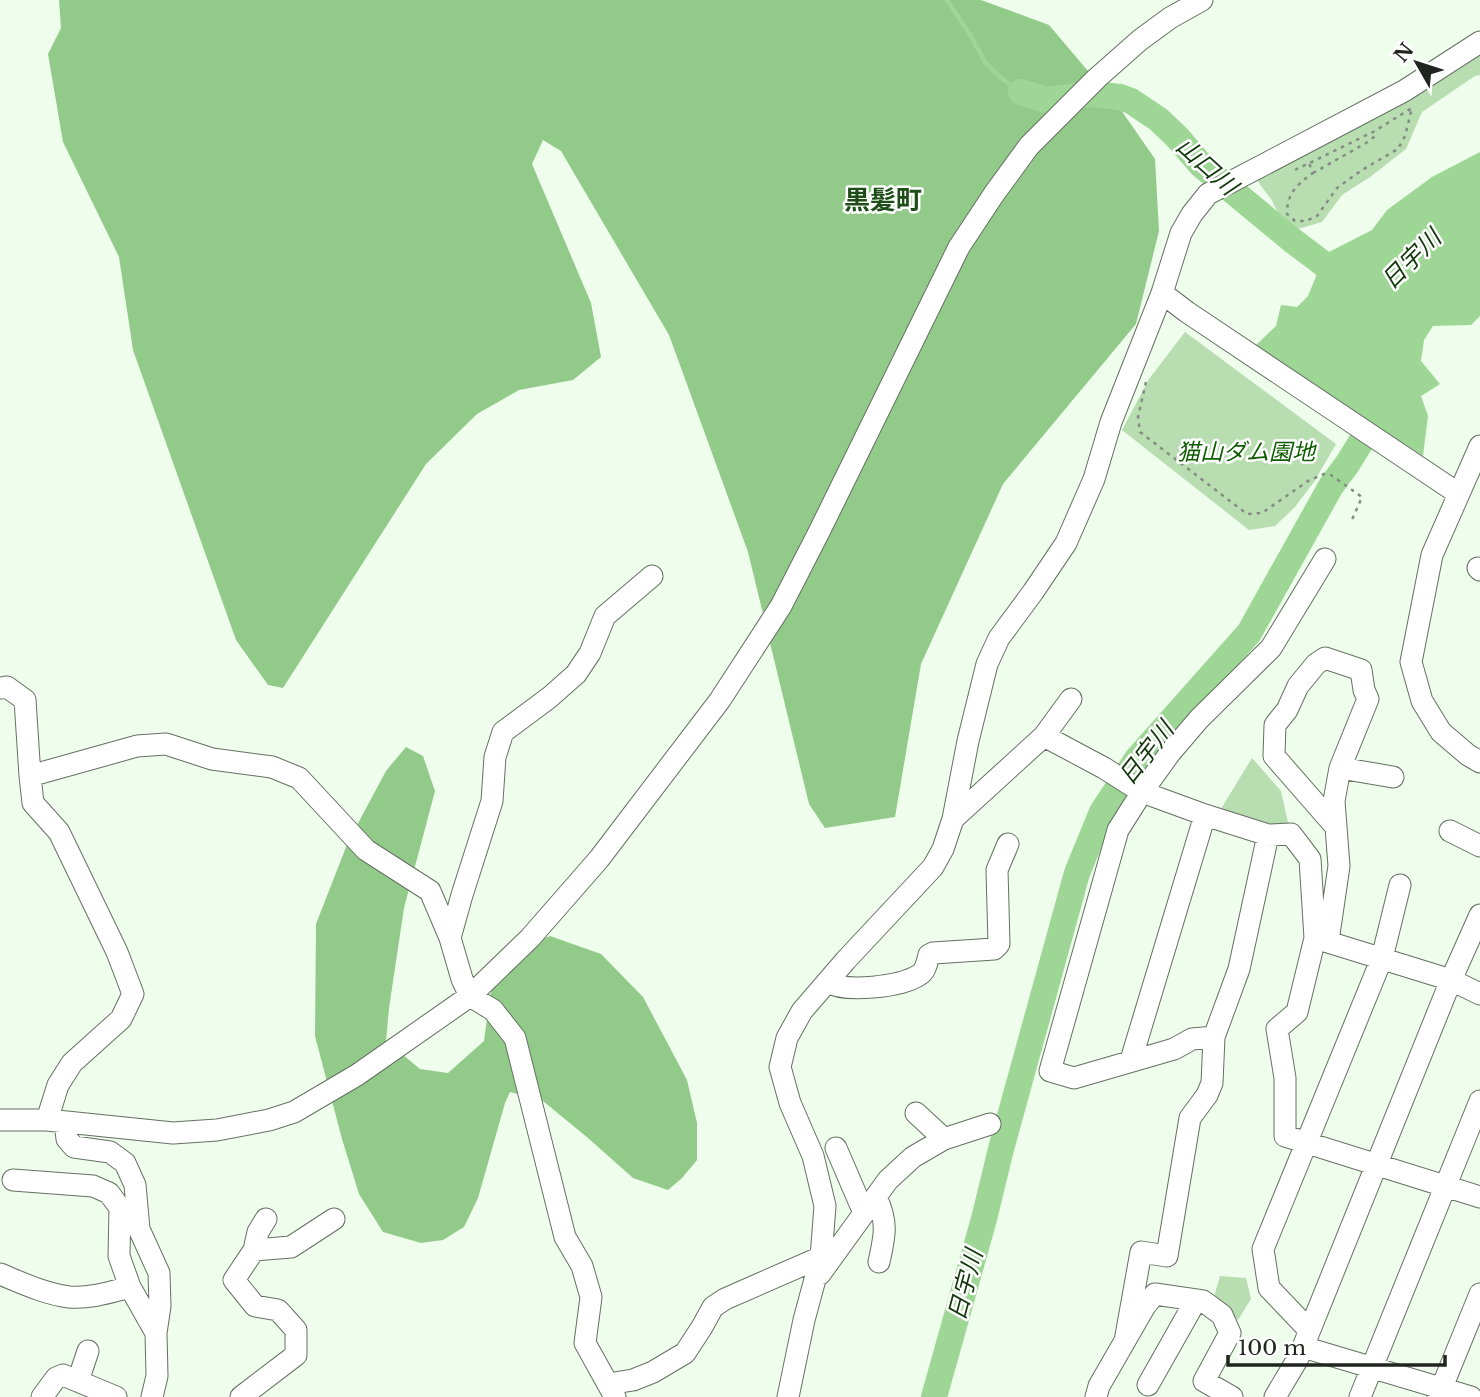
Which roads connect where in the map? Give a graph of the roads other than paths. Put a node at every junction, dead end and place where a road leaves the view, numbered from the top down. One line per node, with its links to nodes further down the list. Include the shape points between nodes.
1 (1202, 0): 31 (street, via 1140,40 1029,146 959,247 781,606 720,699 599,859 530,938)
2 (1480, 42): 3 (street, via 1404,92 1208,194 1181,233)
3 (1162, 293): 5 (street); 17 (street, via 1066,543 999,638 987,664)
4 (1480, 446): 5 (street)
5 (1454, 491): 11 (street, via 1432,555 1411,662 1422,701 1441,732)
6 (1325, 559): 15 (street, via 1271,648 1199,719)
7 (652, 576): 25 (street, via 605,617 576,674 503,732 495,757 492,800)
8 (0, 688): 13 (street, via 7,687 25,700)
9 (1071, 699): 10 (street)
10 (1044, 736): 15 (street); 17 (street)
11 (1480, 762)
12 (1340, 768): 14 (street); 18 (street, via 1334,801); 18 (street, via 1368,699 1362,670 1325,658 1298,686 1275,725 1274,756)
13 (30, 776): 25 (street, via 137,746 166,744 212,759 272,767 299,778 366,850 430,891); 37 (street, via 33,803 59,832 133,994 121,1019 72,1063 58,1085)
14 (1393, 777)
15 (1142, 792): 16 (street); 33 (street, via 1118,830 1050,1071 1074,1078)
16 (1205, 815): 20 (street); 33 (street)
17 (953, 819): 29 (street, via 933,867)
18 (1336, 827): 26 (street, via 1339,866)
19 (1450, 831): 22 (street)
20 (1268, 835): 26 (street, via 1291,834 1310,859); 32 (street, via 1239,969)
21 (1008, 844): 29 (street, via 997,870 999,944 995,949 933,953 919,976 898,983 852,987)
22 (1480, 846)
23 (1400, 885): 27 (street)
24 (1480, 915): 28 (street)
25 (450, 938): 31 (street)
26 (1322, 940): 27 (street); 40 (street, via 1297,1012 1277,1029 1285,1136)
27 (1382, 958): 28 (street); 40 (street)
28 (1451, 980): 30 (street); 42 (street)
29 (827, 982): 50 (street, via 787,1038 780,1067 813,1156 825,1206)
30 (1480, 993)
31 (470, 996): 37 (street, via 357,1075 294,1112 269,1120 173,1133); 65 (street, via 493,1010 515,1038 565,1237 582,1266 591,1297 584,1343)
32 (1214, 1037): 33 (street, via 1192,1039 1174,1049); 59 (street, via 1212,1083 1190,1118 1167,1256 1141,1252)
33 (1131, 1060)
34 (1480, 1101): 44 (street)
35 (916, 1113): 39 (street)
36 (0, 1120): 37 (street)
37 (56, 1121): 57 (street, via 74,1147 110,1153 125,1163 135,1185 139,1229 159,1273)
38 (990, 1124): 39 (street)
39 (944, 1139): 46 (street, via 913,1157)
40 (1307, 1143): 42 (street); 58 (street, via 1263,1249 1269,1288)
41 (836, 1148): 46 (street)
42 (1376, 1165): 44 (street); 58 (street)
43 (13, 1180): 54 (street, via 93,1186 108,1193 120,1208 119,1256)
44 (1444, 1187): 45 (street); 61 (street)
45 (1480, 1197)
46 (870, 1205): 51 (street, via 883,1212 885,1236); 53 (street)
47 (266, 1219): 49 (street)
48 (334, 1219): 49 (street, via 291,1247)
49 (254, 1250): 67 (street, via 234,1280 255,1306 278,1310 296,1330 296,1354)
50 (821, 1257): 53 (street); 65 (street, via 713,1307 684,1353)
51 (879, 1262)
52 (0, 1275): 54 (street, via 71,1297)
53 (814, 1281): 71 (street)
54 (130, 1287): 57 (street)
55 (1480, 1294): 66 (street)
56 (1196, 1300): 59 (street, via 1155,1294); 63 (street, via 1156,1359); 64 (street, via 1222,1315 1230,1333)
57 (156, 1333): 70 (street, via 157,1376)
58 (1306, 1338): 61 (street); 74 (street)
59 (1125, 1340): 72 (street)
60 (88, 1351): 62 (street)
61 (1373, 1367): 66 (street); 75 (street)
62 (78, 1381): 68 (street, via 63,1375 56,1378); 69 (street)
63 (1148, 1385)
64 (1199, 1389): 73 (street)
65 (612, 1390)
66 (1440, 1393): 76 (street)
67 (243, 1396)
68 (42, 1397)
69 (116, 1397)
70 (152, 1397)
71 (788, 1397)
72 (1096, 1397)
73 (1232, 1397)
74 (1275, 1397)
75 (1360, 1397)
76 (1471, 1397)

